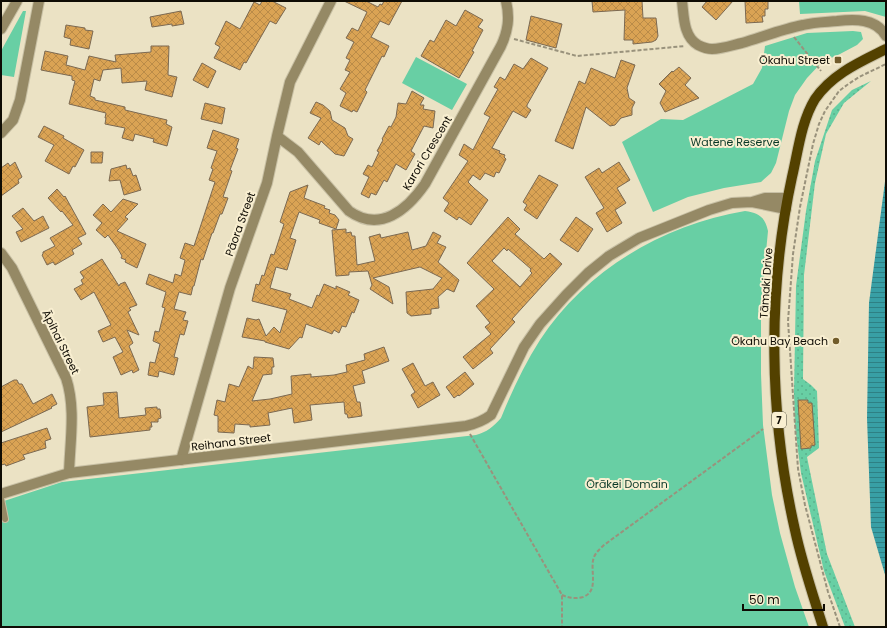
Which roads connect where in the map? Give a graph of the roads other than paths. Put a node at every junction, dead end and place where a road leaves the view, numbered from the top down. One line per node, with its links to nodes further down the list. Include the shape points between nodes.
1 (17, 1): 6 (street)
2 (39, 1): 9 (street, via 20,100 13,120)
3 (331, 1): 10 (street, Pāora Street, via 290,82)
4 (506, 1): 10 (street, Karori Crescent, via 509,19 506,37 425,184 411,202 395,214 378,220 363,219 349,211 298,152)
5 (682, 1): 7 (street, via 688,34 694,42 708,49 729,46 804,25 849,20 862,20 875,25)
6 (1, 29)
7 (886, 36)
8 (886, 49): 11 (main road, Tāmaki Drive / 7, via 838,75 815,100 802,131)
9 (1, 133)
10 (277, 136): 15 (street, Pāora Street, via 267,183 230,288)
11 (788, 198): 12 (street, via 765,198); 13 (main road, Tāmaki Drive / 7)
12 (752, 202): 13 (street); 15 (street, Reihana Street, via 732,203 709,210 639,238 609,256 583,278 540,324 524,347 491,415 484,420 466,426)
13 (786, 209): 20 (main road, Tāmaki Drive / 7, via 779,266 775,339 779,428 795,530)
14 (1, 253): 16 (street, Āpihai Street, via 12,268 66,378 72,406)
15 (181, 460): 16 (street, Reihana Street)
16 (69, 473): 17 (street, Reihana Street)
17 (1, 494)
18 (1, 499): 19 (lane)
19 (5, 519)
20 (822, 627)

